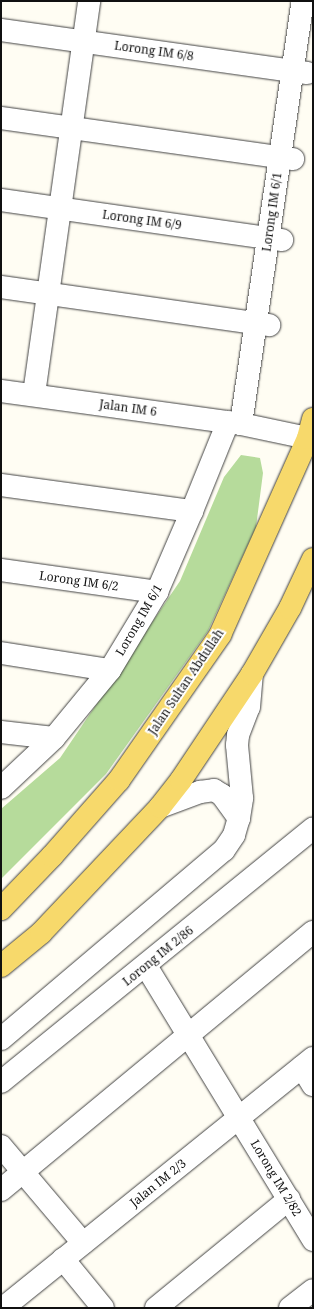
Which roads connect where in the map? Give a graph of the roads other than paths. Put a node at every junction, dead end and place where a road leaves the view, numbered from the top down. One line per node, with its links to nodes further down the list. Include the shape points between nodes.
1 (89, 1): 5 (street)
2 (302, 1): 6 (street, Lorong IM 6/1)
3 (1, 30): 5 (street, Lorong IM 6/8)
4 (313, 34): 6 (street, Lorong IM 6/1)
5 (83, 42): 6 (street, Lorong IM 6/8); 8 (street)
6 (300, 72): 9 (street, Lorong IM 6/1)
7 (1, 118): 8 (street)
8 (71, 128): 9 (street); 11 (street)
9 (287, 158): 12 (street, Lorong IM 6/1)
10 (1, 200): 11 (street, Lorong IM 6/9)
11 (60, 209): 12 (street, Lorong IM 6/9); 14 (street)
12 (275, 239): 15 (street, Lorong IM 6/1)
13 (1, 288): 14 (street)
14 (48, 294): 15 (street); 17 (street)
15 (263, 324): 18 (street, Lorong IM 6/1)
16 (1, 391): 17 (street, Jalan IM 6)
17 (34, 394): 18 (street, Jalan IM 6)
18 (241, 424): 19 (street, Jalan IM 6); 21 (street, Lorong IM 6/1)
19 (310, 429): 34 (main road, Jalan Sultan Abdullah, via 220,634 119,780)
20 (1, 485): 21 (street)
21 (192, 511): 24 (street, Lorong IM 6/1)
22 (313, 560): 27 (main road, via 290,608)
23 (1, 570): 24 (street, Lorong IM 6/2)
24 (156, 592): 26 (street, Lorong IM 6/1)
25 (1, 653): 26 (street)
26 (110, 670): 29 (street, Lorong IM 6/1)
27 (252, 674): 31 (main road); 32 (street, via 249,707 238,735 237,745 242,798)
28 (1, 732): 29 (street)
29 (54, 738): 30 (street, Lorong IM 6/1)
30 (1, 788)
31 (160, 807): 32 (street, via 200,792 214,790 222,795); 36 (main road, via 41,932)
32 (239, 818): 39 (street, via 234,835 224,850)
33 (313, 828): 37 (street, Lorong IM 2/86)
34 (1, 909)
35 (313, 932): 38 (street)
36 (1, 966)
37 (146, 966): 38 (street, Lorong IM 2/82); 41 (street, Lorong IM 2/86)
38 (189, 1035): 42 (street, Lorong IM 2/82); 44 (street)
39 (1, 1039)
40 (309, 1070): 42 (street, Jalan IM 2/3)
41 (1, 1082)
42 (239, 1117): 46 (street, Lorong IM 2/82); 48 (street, Jalan IM 2/3)
43 (1, 1146): 44 (street)
44 (23, 1172): 45 (street); 48 (street)
45 (1, 1190)
46 (289, 1199): 47 (street, Lorong IM 2/82); 53 (street)
47 (313, 1240)
48 (83, 1243): 49 (street, Jalan IM 2/3)
49 (63, 1259): 51 (street, Jalan IM 2/3); 52 (street)
50 (313, 1290): 54 (street)
51 (3, 1308)
52 (104, 1308)
53 (156, 1308)
54 (290, 1308)

